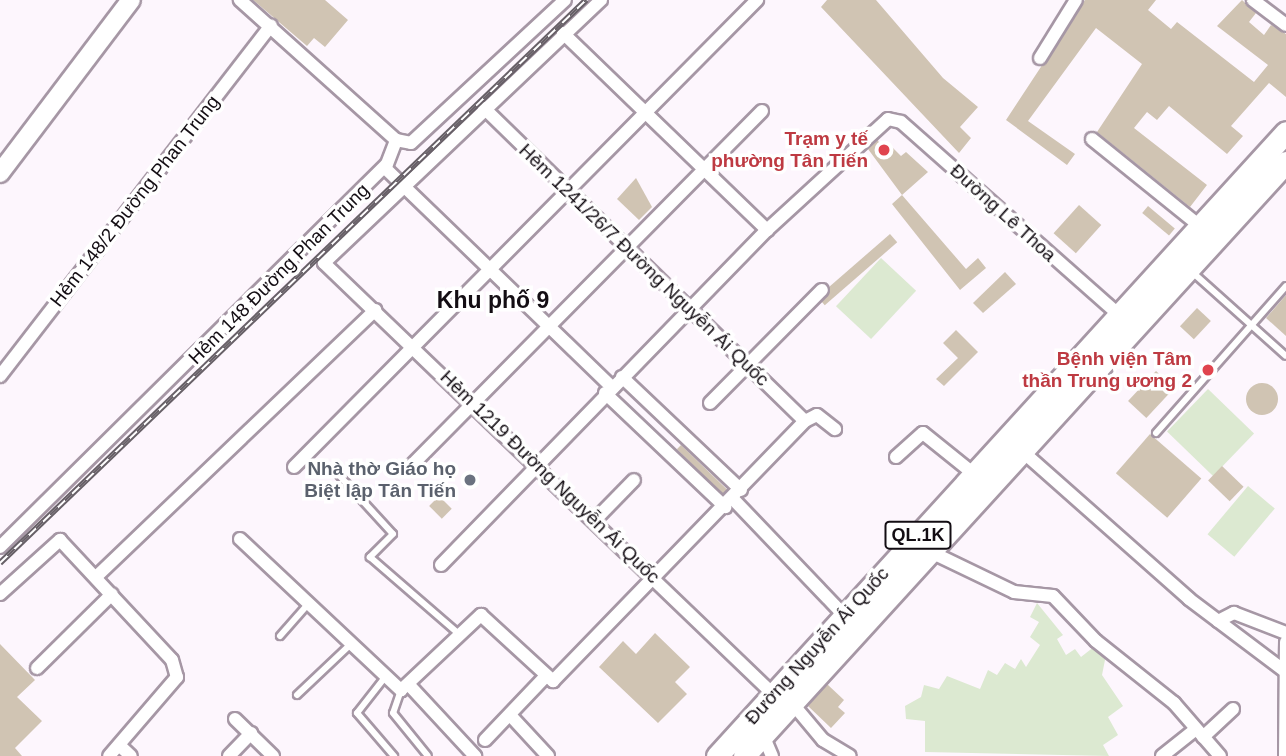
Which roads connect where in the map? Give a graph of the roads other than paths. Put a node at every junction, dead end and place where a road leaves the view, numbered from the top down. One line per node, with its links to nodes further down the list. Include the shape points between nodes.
1 (131, 0): 21 (main road)
2 (240, 0): 8 (street)
3 (565, 0): 17 (street, via 411,143)
4 (601, 0): 10 (street)
5 (757, 0): 13 (street)
6 (1076, 0): 11 (street)
7 (1253, 0): 9 (street)
8 (271, 25): 17 (street); 39 (street, Hẻm 148/2 Đường Phan Trung)
9 (1286, 25)
10 (563, 33): 12 (street); 13 (street)
11 (1040, 58)
12 (484, 108): 22 (street); 23 (street, Hẻm 1241/26/7 Đường Nguyễn Ái Quốc)
13 (645, 111): 20 (street); 23 (street)
14 (762, 111): 20 (street)
15 (1286, 132): 24 (main road, Đường Nguyễn Ái Quốc / QL.1K)
16 (1092, 139): 24 (street)
17 (397, 140): 19 (street, Hẻm 148 Đường Phan Trung)
18 (1286, 162): 27 (main road, Đường Nguyễn Ái Quốc / QL.1K)
19 (385, 168): 22 (street); 58 (street, Hẻm 148 Đường Phan Trung)
20 (705, 169): 25 (street); 26 (street)
21 (0, 173)
22 (400, 187): 28 (street); 32 (street, Hẻm 1219 Đường Nguyễn Ái Quốc, via 324,262)
23 (568, 191): 26 (street, Hẻm 1241/26/7 Đường Nguyễn Ái Quốc); 28 (street)
24 (1200, 226): 33 (main road, Đường Nguyễn Ái Quốc / QL.1K)
25 (766, 230): 31 (street); 33 (street, Đường Lê Thoa, via 886,120 901,122)
26 (630, 251): 31 (street, Hẻm 1241/26/7 Đường Nguyễn Ái Quốc); 35 (street)
27 (1189, 268): 33 (main road, Đường Nguyễn Ái Quốc / QL.1K); 34 (lane)
28 (491, 272): 35 (street); 36 (street)
29 (1286, 286): 34 (lane)
30 (822, 290): 38 (street)
31 (690, 307): 38 (street, Hẻm 1241/26/7 Đường Nguyễn Ái Quốc); 40 (street)
32 (375, 310): 36 (street, Hẻm 1219 Đường Nguyễn Ái Quốc); 61 (street)
33 (1127, 321): 47 (main road, Đường Nguyễn Ái Quốc / QL.1K); 53 (main road, Đường Nguyễn Ái Quốc / QL.1K)
34 (1251, 325): 37 (lane); 46 (lane)
35 (554, 328): 41 (street); 43 (street)
36 (417, 348): 43 (street, Hẻm 1219 Đường Nguyễn Ái Quốc); 50 (street)
37 (1286, 356)
38 (748, 366): 42 (street); 44 (street, Hẻm 1241/26/7 Đường Nguyễn Ái Quốc)
39 (0, 376)
40 (622, 377): 41 (street); 55 (street)
41 (609, 390): 49 (street); 55 (street)
42 (710, 403)
43 (476, 406): 49 (street, Hẻm 1219 Đường Nguyễn Ái Quốc); 51 (street)
44 (805, 421): 45 (street, via 817,415); 55 (street)
45 (835, 429)
46 (1156, 433)
47 (1022, 451): 59 (main road, Đường Nguyễn Ái Quốc / QL.1K); 67 (street)
48 (896, 457): 53 (street, via 923,433)
49 (536, 464): 56 (street, Hẻm 1219 Đường Nguyễn Ái Quốc); 60 (street)
50 (294, 467)
51 (409, 468)
52 (338, 474): 69 (lane, via 393,534 370,557)
53 (974, 474): 66 (main road, Đường Nguyễn Ái Quốc / QL.1K)
54 (634, 480): 56 (street)
55 (733, 499): 62 (street); 66 (street)
56 (594, 521): 62 (street, Hẻm 1219 Đường Nguyễn Ái Quốc)
57 (240, 539): 65 (street)
58 (0, 547)
59 (931, 552): 79 (main road, Đường Nguyễn Ái Quốc / QL.1K); 84 (street, via 1014,592 1052,596)
60 (441, 565)
61 (97, 576): 63 (street, via 60,540); 64 (street)
62 (653, 578): 76 (street, via 560,677); 79 (street, Hẻm 1219 Đường Nguyễn Ái Quốc)
63 (0, 594)
64 (112, 594): 73 (street); 87 (street, via 178,672)
65 (309, 603): 70 (lane); 72 (street)
66 (845, 616): 79 (main road, Đường Nguyễn Ái Quốc / QL.1K)
67 (1218, 621): 68 (street, via 1234,614); 74 (street)
68 (1286, 633)
69 (459, 634): 76 (street, via 483,615); 77 (street)
70 (280, 636)
71 (1286, 642): 74 (street)
72 (352, 643): 75 (street); 78 (lane)
73 (37, 668)
74 (1286, 672): 102 (street)
75 (386, 676): 77 (street); 92 (lane, via 357,708)
76 (545, 677): 81 (street)
77 (406, 688): 93 (lane, via 393,713); 94 (street)
78 (298, 695)
79 (783, 699): 85 (main road, Đường Nguyễn Ái Quốc / QL.1K); 96 (main road, Đường Nguyễn Ái Quốc / QL.1K); 99 (street, Hẻm 1219 Đường Nguyễn Ái Quốc, via 823,740)
80 (1233, 709): 84 (street)
81 (510, 715): 86 (street); 95 (street)
82 (235, 719): 83 (street)
83 (251, 733): 90 (street); 91 (street)
84 (1200, 733): 100 (street); 101 (street)
85 (763, 736): 97 (main road, Đường Nguyễn Ái Quốc / QL.1K); 98 (street)
86 (485, 740)
87 (119, 745): 88 (street); 89 (street)
88 (109, 756)
89 (131, 756)
90 (229, 756)
91 (273, 756)
92 (394, 756)
93 (428, 756)
94 (475, 756)
95 (548, 756)
96 (717, 756)
97 (744, 756)
98 (772, 756)
99 (850, 756)
100 (1161, 756)
101 (1220, 756)
102 (1285, 756)

